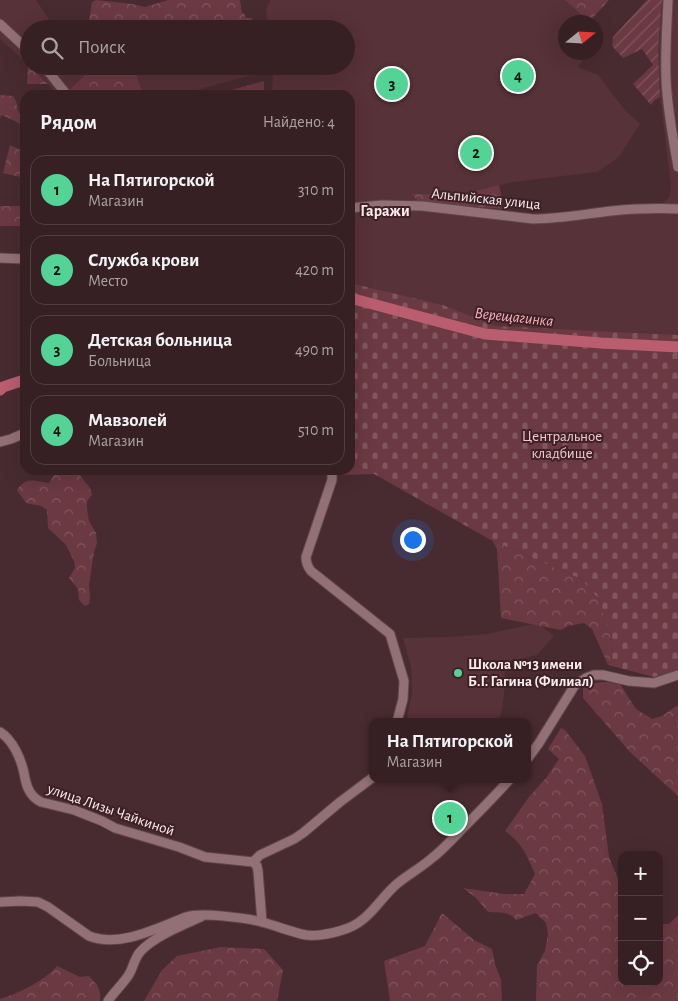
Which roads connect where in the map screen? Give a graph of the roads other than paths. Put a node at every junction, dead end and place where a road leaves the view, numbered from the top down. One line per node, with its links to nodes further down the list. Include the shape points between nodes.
1 (668, 0): 6 (street, via 666,80)
2 (0, 24): 3 (street)
3 (20, 42)
4 (51, 75): 5 (street)
5 (63, 90)
6 (678, 168)
7 (355, 208): 8 (street, Альпийская улица, via 422,206 533,220 614,211)
8 (678, 209)
9 (0, 258): 10 (street)
10 (20, 259)
11 (20, 435): 12 (street)
12 (0, 442)
13 (332, 475): 15 (street, via 306,562 311,571 390,634 404,681)
14 (678, 675): 17 (street, via 654,683 603,675 586,678 575,684)
15 (398, 718)
16 (0, 732): 20 (street, улица Лизы Чайкиной, via 13,746 27,787 37,800 205,857)
17 (531, 754)
18 (369, 780): 20 (street, via 303,833 260,855)
19 (507, 783): 23 (street, via 448,844 387,892 356,924 331,933 309,935)
20 (253, 862): 23 (street, via 258,871)
21 (0, 902): 22 (street, via 38,902 89,936 108,940 135,935 190,915)
22 (204, 915): 23 (street); 24 (street, via 143,949 127,978)
23 (262, 922)
24 (108, 1001)

